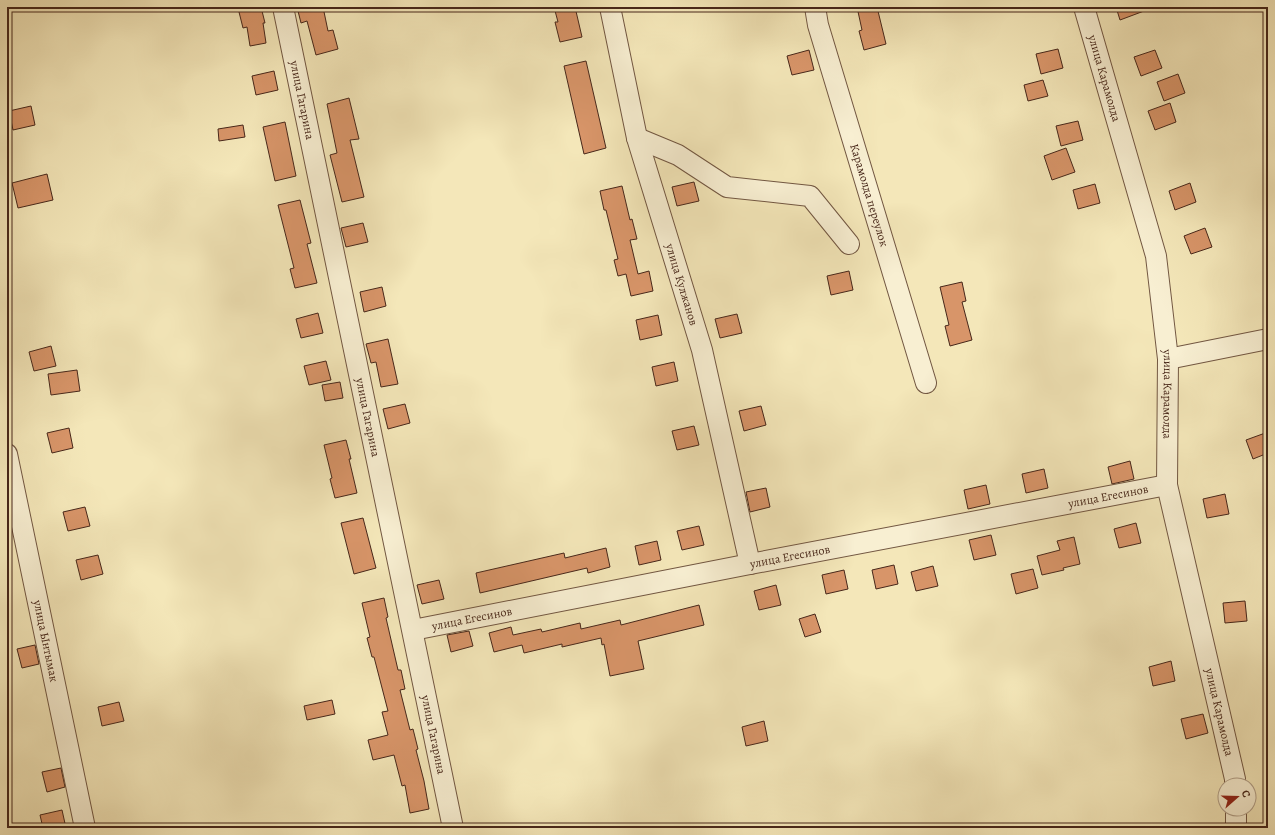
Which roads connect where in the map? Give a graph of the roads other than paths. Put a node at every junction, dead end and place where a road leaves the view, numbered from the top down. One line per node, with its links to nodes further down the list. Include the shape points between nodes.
1 (283, 7): 13 (street, улица Гагарина)
2 (610, 7): 5 (street, улица Кулжанов)
3 (815, 7): 9 (street, Карамолда переулок, via 818,25)
4 (1084, 7): 8 (street, улица Карамолда, via 1156,256)
5 (637, 138): 6 (street, via 678,155 727,187 810,196); 12 (street, улица Кулжанов, via 702,350)
6 (849, 244)
7 (1268, 339): 8 (street)
8 (1168, 359): 11 (street, улица Карамолда)
9 (926, 383)
10 (7, 454): 16 (street, улица Ынтымак)
11 (1167, 485): 12 (street, улица Егесинов); 14 (street, улица Карамолда)
12 (750, 564): 13 (street, улица Егесинов)
13 (413, 630): 17 (street, улица Гагарина)
14 (1235, 777)
15 (1236, 817): 18 (street)
16 (85, 828)
17 (454, 828)
18 (1236, 828)

